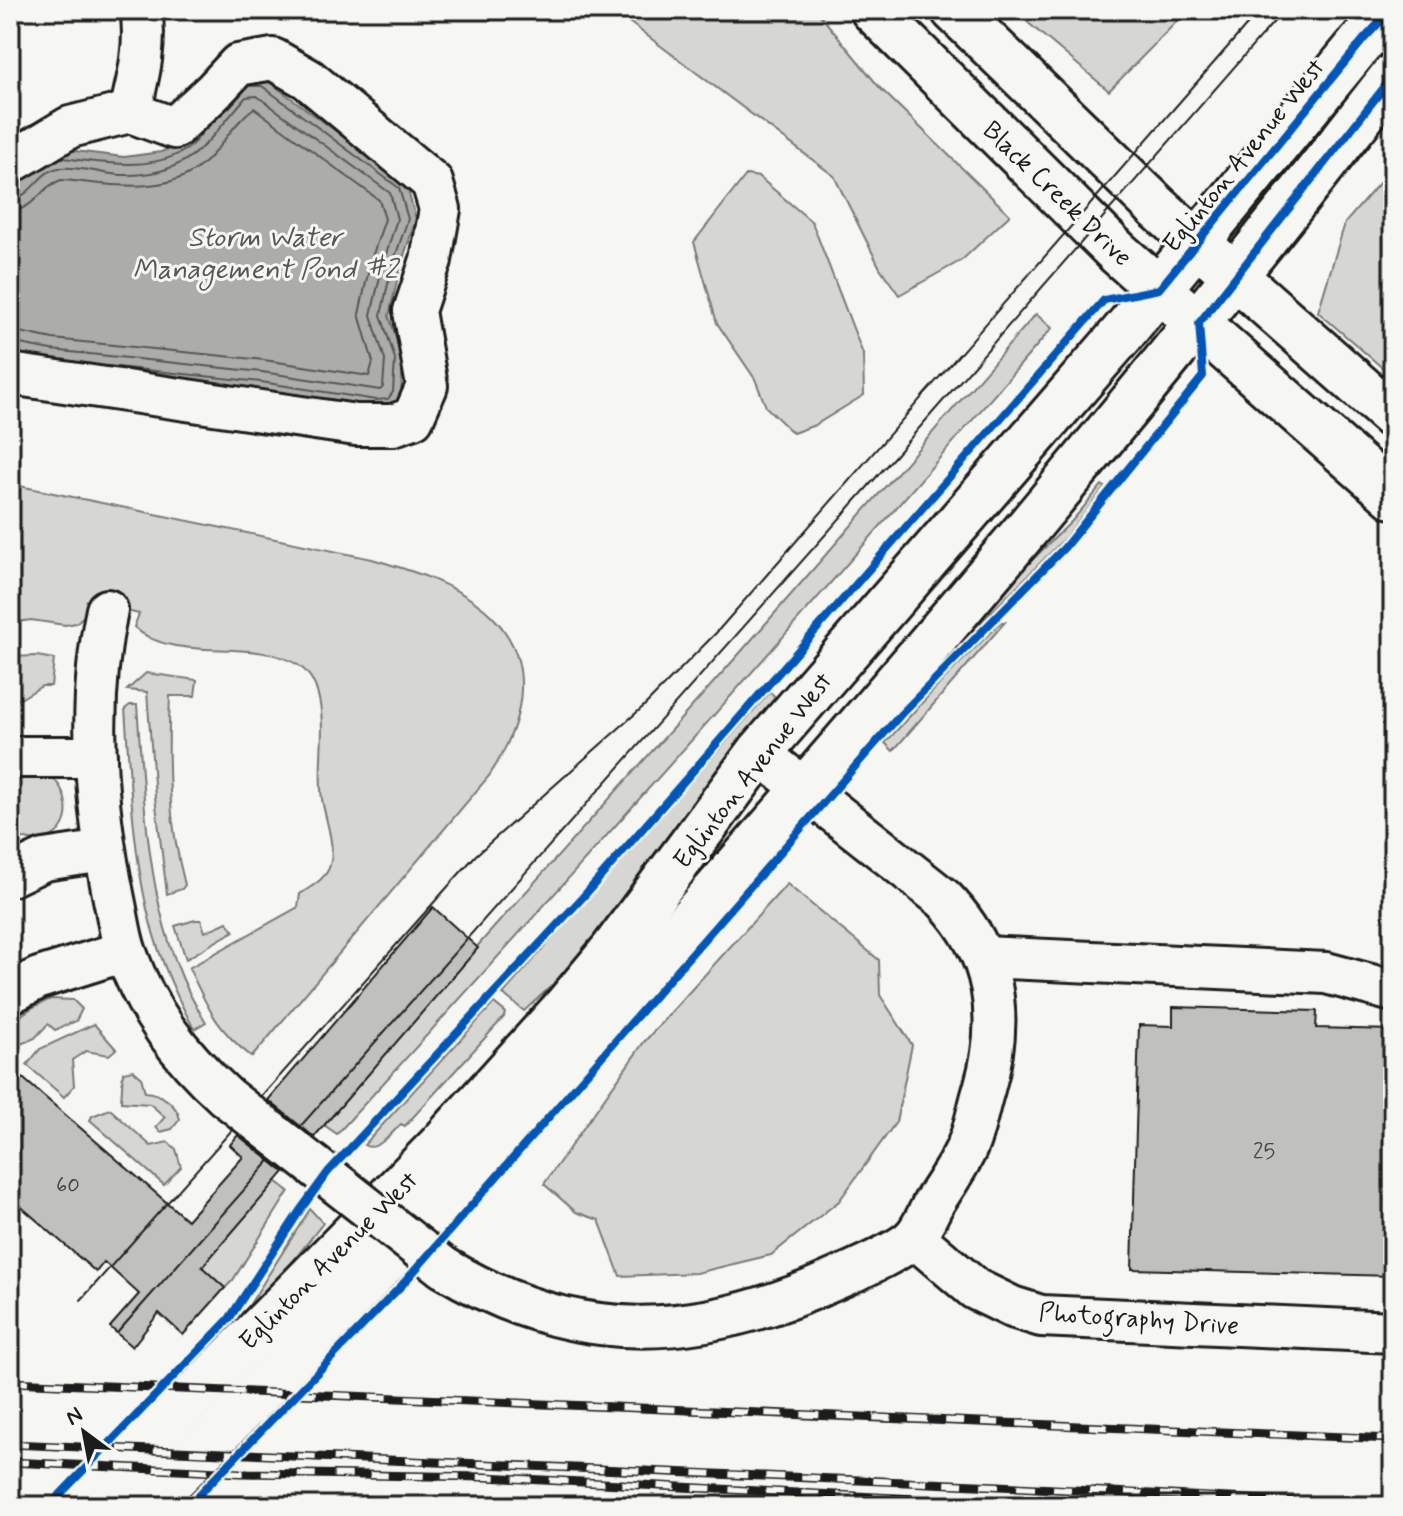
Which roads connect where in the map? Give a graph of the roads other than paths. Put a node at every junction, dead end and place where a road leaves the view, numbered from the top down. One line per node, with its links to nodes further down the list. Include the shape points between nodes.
1 (141, 10): 6 (street, via 140,72)
2 (873, 10): 10 (main road, Black Creek Drive)
3 (954, 10): 8 (main road)
4 (1391, 10): 8 (main road, Eglinton Avenue West)
5 (1393, 76): 9 (main road, Eglinton Avenue West)
6 (130, 112): 7 (street, via 70,127); 12 (street, via 174,128 238,65 273,59 308,79 432,182 440,209 414,311 427,386 413,418 393,425 356,425)
7 (10, 163)
8 (1196, 243): 9 (main road); 10 (main road, Eglinton Avenue West)
9 (1234, 278): 11 (main road, Eglinton Avenue West); 13 (main road)
10 (1159, 289): 11 (main road, Black Creek Drive); 16 (main road, Eglinton Avenue West)
11 (1199, 323): 14 (main road, Black Creek Drive); 19 (main road, Eglinton Avenue West)
12 (10, 374)
13 (1393, 416)
14 (1393, 496)
15 (107, 610): 18 (street, via 98,648)
16 (759, 753): 19 (street); 28 (main road, Eglinton Avenue West, via 563,1010 439,1147)
17 (10, 757): 18 (street)
18 (96, 757): 20 (street)
19 (805, 789): 23 (street, via 944,899 961,916); 29 (main road, Eglinton Avenue West, via 443,1200)
20 (104, 851): 21 (street, via 44,860); 22 (street)
21 (10, 876)
22 (125, 951): 25 (street, via 39,978); 26 (street, bridge, via 177,1049 225,1096 443,1267 523,1308 616,1327 706,1322 784,1302 865,1266)
23 (984, 957): 24 (street, via 1326,973); 26 (street, via 996,1008 992,1060 967,1147)
24 (1393, 991)
25 (10, 993)
26 (914, 1237): 27 (street, Photography Drive, via 975,1289 1041,1316)
27 (1393, 1332)
28 (86, 1506)
29 (146, 1506)

